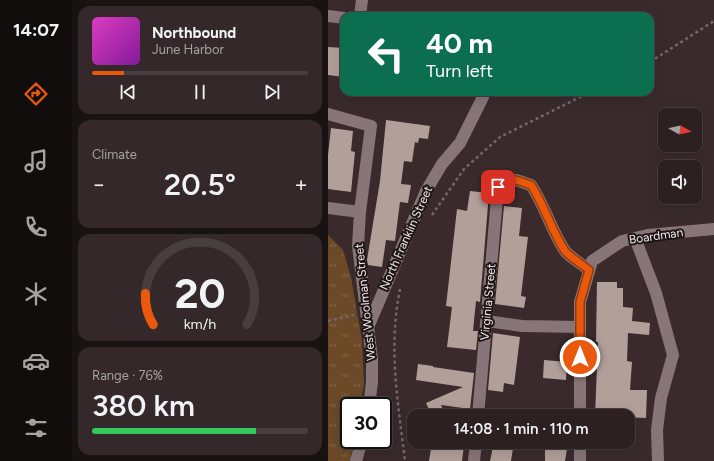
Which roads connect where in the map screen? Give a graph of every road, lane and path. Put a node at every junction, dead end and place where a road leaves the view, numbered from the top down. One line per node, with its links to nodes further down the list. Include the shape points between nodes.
1 (362, 0): 2 (street)
2 (360, 12)
3 (328, 16): 4 (street)
4 (340, 18)
5 (714, 21): 6 (path)
6 (654, 59)
7 (482, 96): 20 (street, North Franklin Street, via 460,143 442,164 426,191)
8 (582, 96): 12 (path, via 500,137 464,169)
9 (328, 114): 11 (street, West Woolman Street, via 371,126)
10 (328, 208): 11 (street)
11 (360, 212): 17 (street, West Woolman Street, via 358,246)
12 (431, 216)
13 (714, 229): 14 (street, Boardman)
14 (635, 238): 15 (street, Boardman, via 622,241 592,261); 32 (street, via 656,293 673,355 661,398 657,430)
15 (589, 270): 19 (street, Virginia Street, via 566,252 531,185 516,180 498,187); 21 (street, Boardman, via 580,302)
16 (400, 286): 29 (path, via 393,348)
17 (366, 311): 18 (path); 20 (street, West Woolman Street)
18 (328, 321)
19 (487, 322): 21 (street, via 522,326); 23 (street, Virginia Street)
20 (369, 325): 22 (street, West Woolman Street, via 372,382)
21 (580, 327): 24 (street, Boardman)
22 (370, 397)
23 (479, 409)
24 (580, 409)
25 (359, 449): 28 (street)
26 (475, 449): 30 (street)
27 (580, 449): 31 (street)
28 (356, 461)
29 (405, 461)
30 (474, 461)
31 (580, 461)
32 (658, 461)

